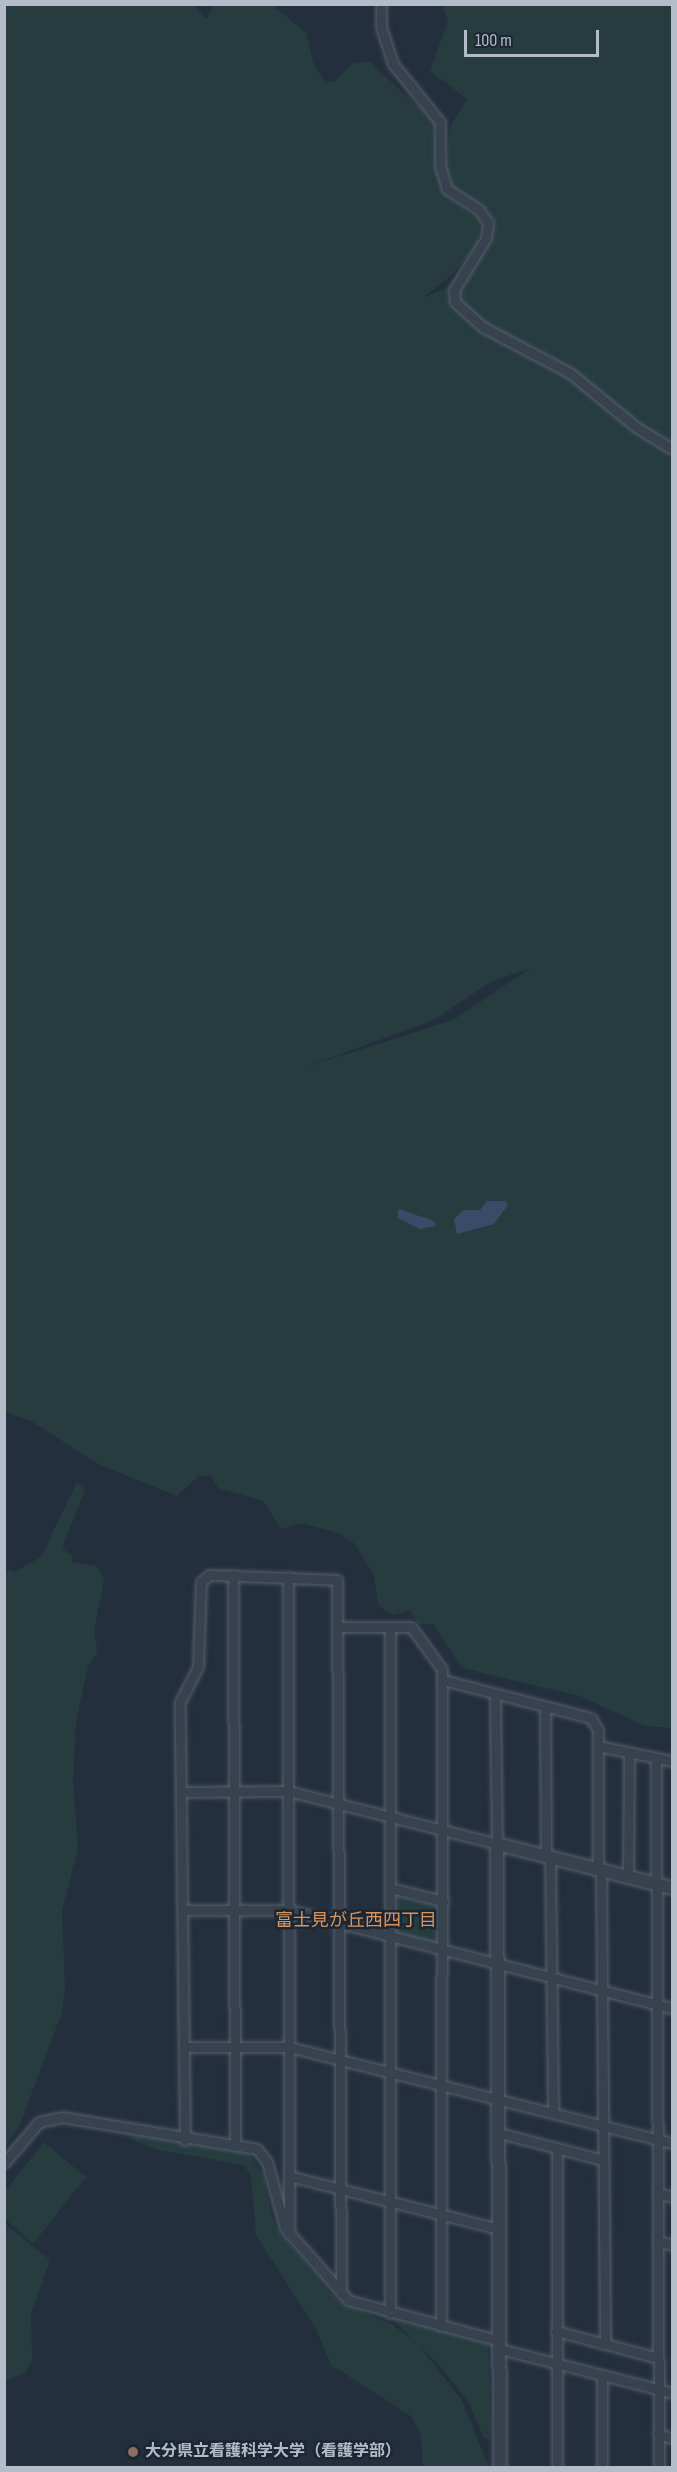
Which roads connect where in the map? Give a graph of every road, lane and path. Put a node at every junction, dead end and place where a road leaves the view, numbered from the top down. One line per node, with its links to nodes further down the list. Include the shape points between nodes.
1 (381, 4): 2 (street, via 381,27 393,64 440,122 440,166 447,189 479,210 488,223 486,238 454,290 455,302 483,327 570,373 636,427)
2 (672, 449)
3 (233, 1575): 4 (street); 14 (street); 16 (street, via 205,1575 201,1582 198,1667 180,1702)
4 (288, 1577): 5 (street, via 337,1580); 15 (street)
5 (341, 1627): 6 (street); 17 (street)
6 (390, 1627): 7 (street, via 414,1630 439,1661); 18 (street)
7 (443, 1680): 8 (street); 19 (street)
8 (495, 1694): 9 (street); 20 (street)
9 (545, 1707): 10 (street, via 591,1718 598,1730); 21 (street)
10 (598, 1746): 11 (street); 22 (street)
11 (629, 1754): 12 (street); 23 (street)
12 (656, 1760): 13 (street); 24 (street)
13 (672, 1761)
14 (234, 1791): 15 (street); 16 (street); 29 (street)
15 (288, 1791): 17 (street); 30 (street)
16 (181, 1792): 28 (street)
17 (341, 1804): 18 (street); 31 (street)
18 (390, 1817): 19 (street); 25 (street)
19 (443, 1830): 20 (street); 27 (street)
20 (497, 1844): 21 (street); 34 (street)
21 (548, 1857): 22 (street); 35 (street)
22 (600, 1870): 23 (street); 36 (street)
23 (628, 1877): 24 (street)
24 (657, 1885): 26 (street); 37 (street)
25 (390, 1888): 27 (street); 32 (street)
26 (672, 1888)
27 (443, 1901): 33 (street)
28 (183, 1910): 29 (street); 41 (street)
29 (234, 1910): 30 (street); 39 (street)
30 (289, 1910): 31 (street); 40 (street)
31 (341, 1923): 32 (street); 42 (street)
32 (390, 1936): 33 (street); 43 (street)
33 (442, 1949): 34 (street); 44 (street)
34 (497, 1963): 35 (street); 45 (street)
35 (551, 1977): 36 (street); 46 (street)
36 (602, 1990): 37 (street); 47 (street)
37 (658, 2005): 38 (street); 50 (street)
38 (672, 2008)
39 (235, 2047): 40 (street); 41 (street); 52 (street)
40 (289, 2047): 42 (street); 56 (street)
41 (184, 2048): 49 (street)
42 (341, 2060): 43 (street); 57 (street)
43 (390, 2073): 44 (street); 60 (street)
44 (442, 2086): 45 (street); 61 (street)
45 (498, 2100): 46 (street); 48 (street)
46 (553, 2113): 47 (street)
47 (603, 2126): 50 (street); 54 (street)
48 (498, 2133): 53 (street); 62 (street)
49 (185, 2140): 52 (street); 55 (street, via 57,2118 34,2126)
50 (658, 2140): 51 (street); 58 (street)
51 (672, 2143)
52 (235, 2146): 63 (street, via 257,2149 265,2159 279,2215)
53 (557, 2148): 54 (street); 69 (street)
54 (603, 2160): 70 (street)
55 (4, 2163)
56 (289, 2176): 57 (street); 63 (street)
57 (341, 2189): 60 (street); 66 (street)
58 (658, 2193): 59 (street); 64 (street)
59 (672, 2197)
60 (390, 2202): 61 (street); 67 (street)
61 (441, 2214): 62 (street); 68 (street)
62 (499, 2229): 71 (street)
63 (290, 2234): 66 (street)
64 (658, 2241): 65 (street); 72 (street)
65 (672, 2246)
66 (341, 2293): 67 (street, via 353,2303)
67 (390, 2313): 68 (street)
68 (441, 2326): 71 (street)
69 (556, 2331): 70 (street); 73 (street)
70 (605, 2344): 72 (street)
71 (500, 2345): 73 (street); 79 (street)
72 (658, 2358): 75 (street)
73 (557, 2364): 74 (street); 80 (street)
74 (602, 2375): 75 (street); 81 (street)
75 (658, 2389): 76 (street); 77 (street)
76 (672, 2393)
77 (658, 2434): 78 (street); 82 (street)
78 (672, 2438)
79 (501, 2468)
80 (557, 2468)
81 (602, 2468)
82 (658, 2468)

